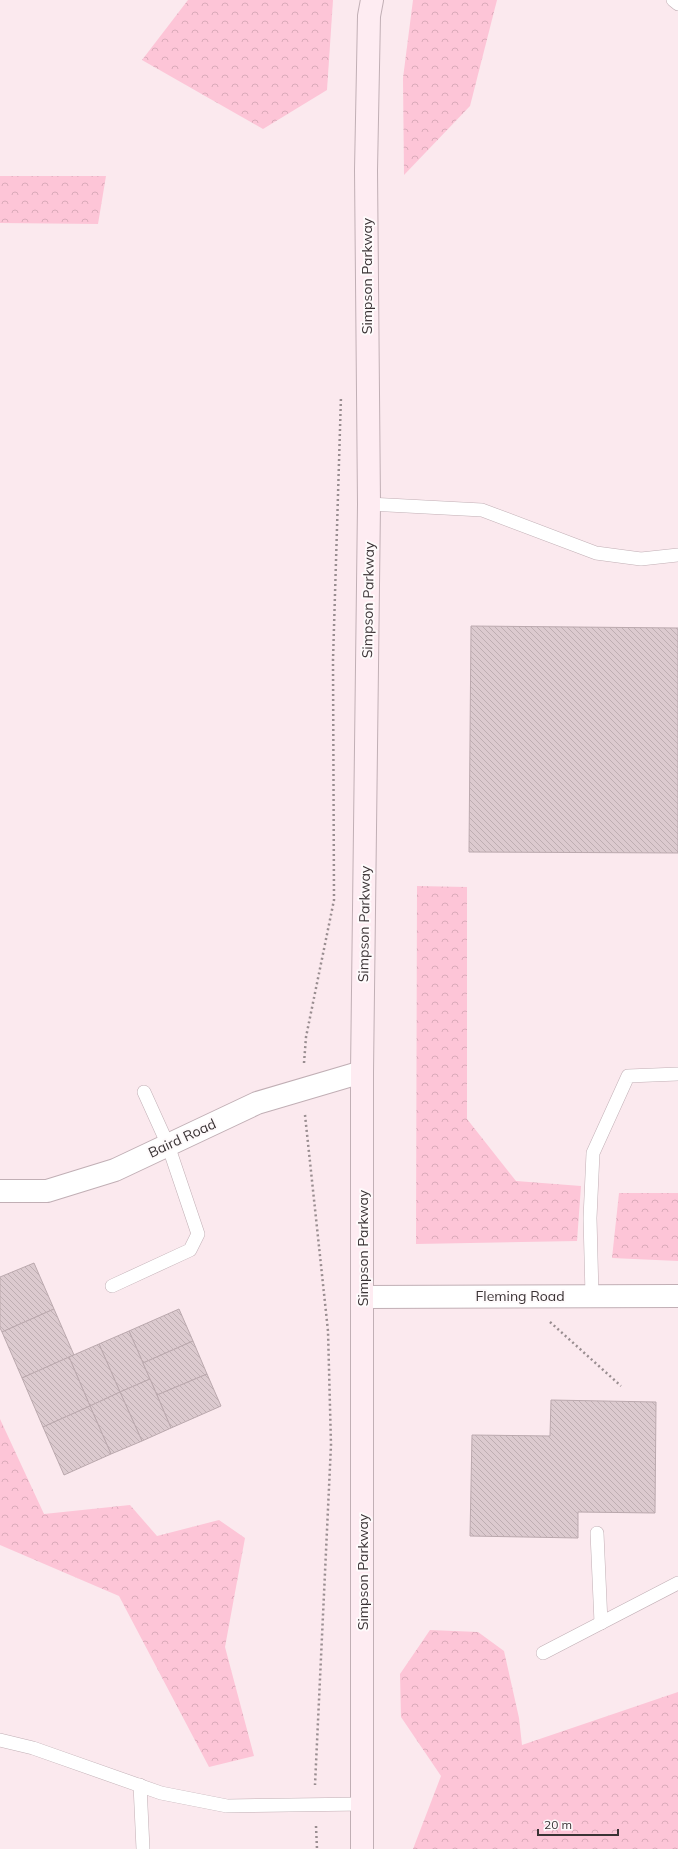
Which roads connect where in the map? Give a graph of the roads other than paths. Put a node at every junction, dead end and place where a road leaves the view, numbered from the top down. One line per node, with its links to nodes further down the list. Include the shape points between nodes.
1 (372, 0): 4 (main road, Simpson Parkway, via 366,170)
2 (673, 0): 3 (lane)
3 (678, 4)
4 (369, 504): 5 (lane, via 482,510 596,553 641,559); 6 (main road, Simpson Parkway)
5 (678, 555)
6 (362, 1072): 9 (street, Baird Road, via 257,1103); 14 (main road, Simpson Parkway)
7 (678, 1074): 12 (lane, via 628,1076 593,1153 590,1218)
8 (144, 1092): 9 (lane)
9 (168, 1145): 10 (street, Baird Road, via 116,1170 47,1191); 11 (lane, via 198,1234 190,1250)
10 (0, 1191)
11 (112, 1286)
12 (592, 1295): 13 (street, Fleming Road); 14 (street, Fleming Road)
13 (678, 1296)
14 (363, 1297): 21 (main road, Simpson Parkway)
15 (597, 1533): 17 (lane)
16 (678, 1583): 17 (lane)
17 (601, 1623): 18 (lane)
18 (543, 1653)
19 (0, 1740): 20 (lane, via 32,1748)
20 (140, 1786): 21 (lane, via 161,1793 227,1806); 22 (lane)
21 (363, 1804): 23 (main road, Simpson Parkway)
22 (142, 1849)
23 (362, 1849)

